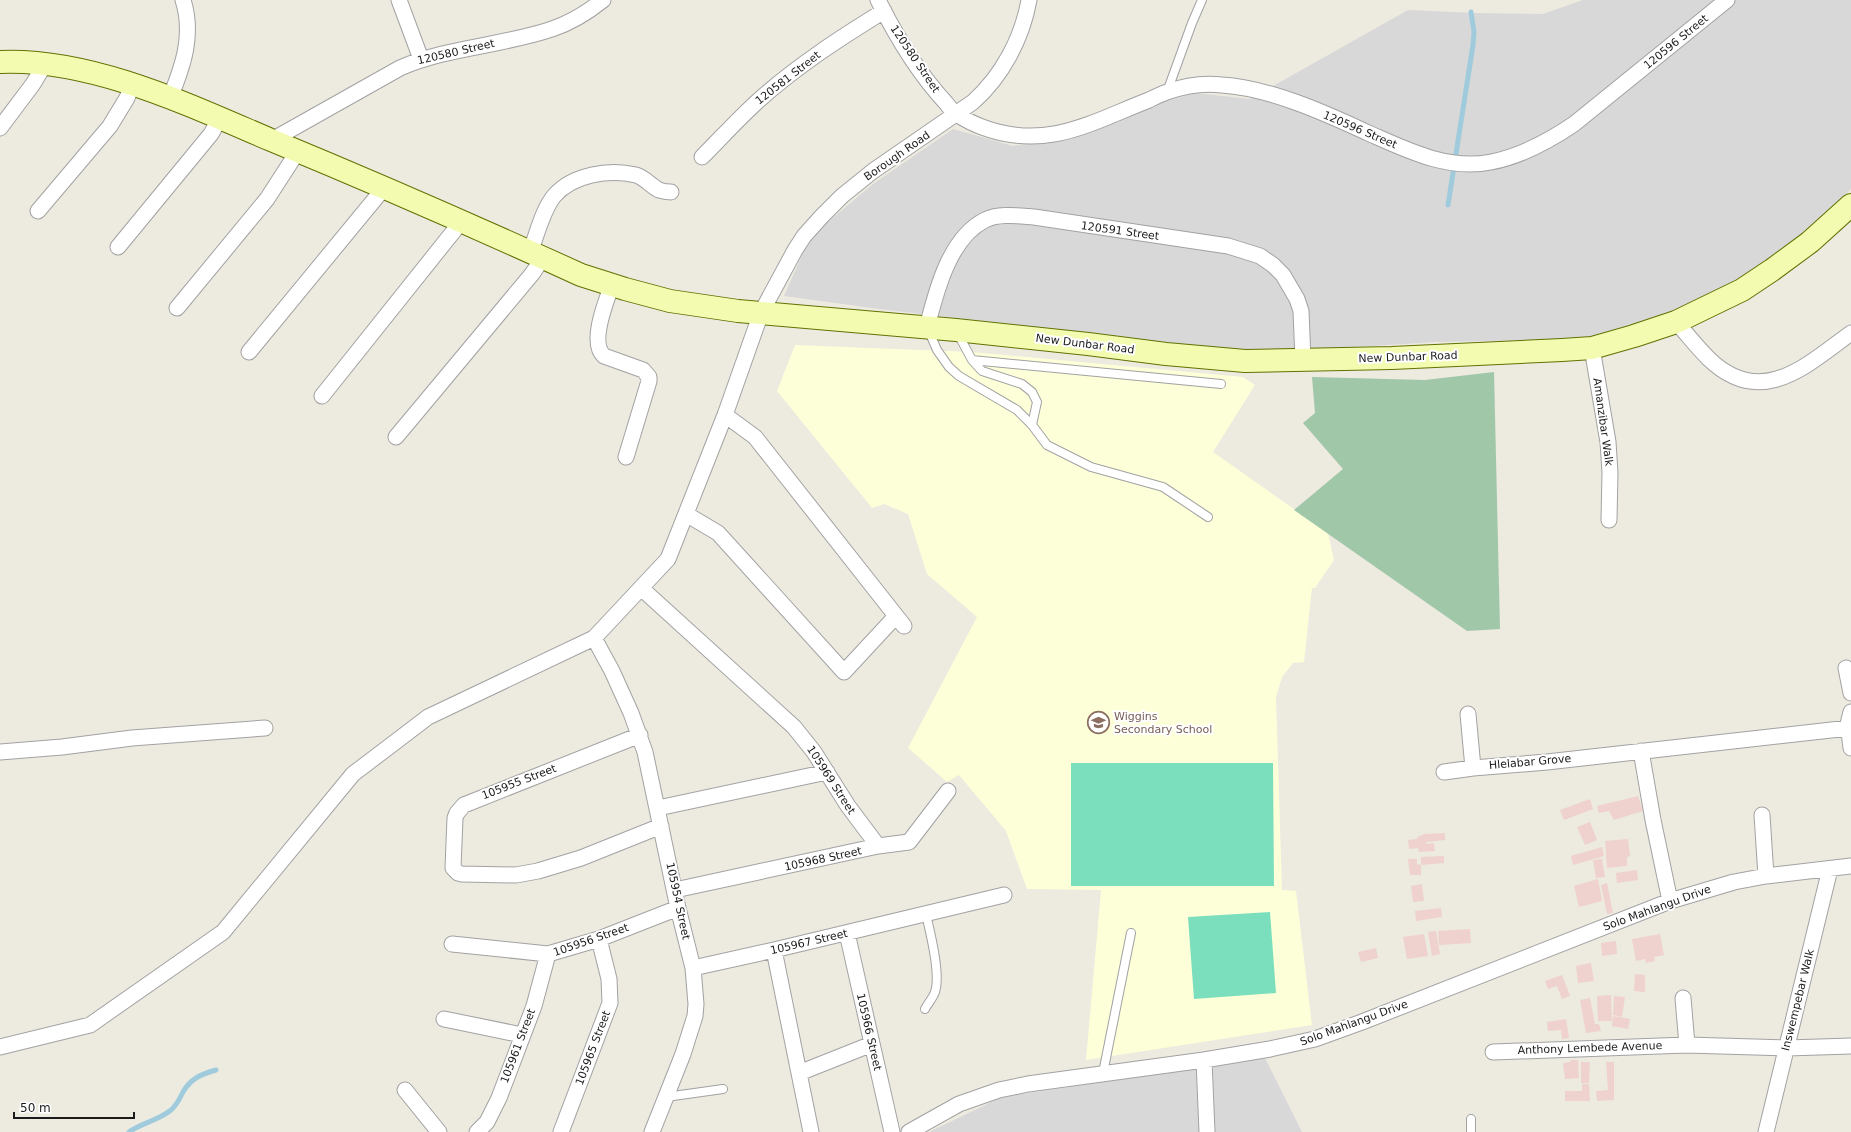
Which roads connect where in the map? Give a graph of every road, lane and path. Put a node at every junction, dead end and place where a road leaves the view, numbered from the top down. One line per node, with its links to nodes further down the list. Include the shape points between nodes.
1 (183, 0): 13 (street, via 188,37 182,70)
2 (399, 0): 8 (street)
3 (603, 0): 8 (street, 120580 Street, via 576,18 553,29)
4 (1029, 0): 14 (street, Borough Road, via 1016,42 997,77 981,95)
5 (1202, 0): 12 (lane)
6 (1727, 0): 12 (street, 120596 Street, via 1574,124 1526,152 1489,163 1452,163 1419,155 1282,98 1244,87 1201,85)
7 (881, 5): 14 (street, 120580 Street, via 923,75); 19 (street, 120581 Street, via 777,85 749,109)
8 (421, 59): 17 (street, 120580 Street, via 400,68)
9 (0, 62): 10 (street, New Dunbar Road)
10 (45, 64): 11 (street, New Dunbar Road, via 92,72); 16 (street)
11 (132, 85): 13 (street, New Dunbar Road); 23 (street, via 110,126)
12 (1167, 92): 14 (street, 120596 Street, via 1068,132 1033,138 1008,135 980,127)
13 (170, 98): 15 (street, New Dunbar Road)
14 (956, 114): 29 (street, Borough Road, via 874,171 842,196 822,216 794,250)
15 (220, 118): 17 (street, New Dunbar Road); 25 (street, via 211,134)
16 (0, 128)
17 (272, 140): 18 (street, New Dunbar Road)
18 (298, 151): 20 (street, New Dunbar Road); 28 (street, via 266,199)
19 (702, 157)
20 (384, 188): 24 (street, New Dunbar Road); 35 (street)
21 (671, 192): 26 (street, via 660,190 638,175 618,172 584,177 554,196 546,212)
22 (1851, 205): 30 (street, New Dunbar Road, via 1810,242 1772,270 1742,290)
23 (38, 211)
24 (461, 222): 26 (street, New Dunbar Road); 39 (street)
25 (118, 247)
26 (536, 255): 27 (street, New Dunbar Road, via 580,275); 42 (street, via 532,274)
27 (612, 285): 29 (street, New Dunbar Road, via 670,301); 43 (street, via 600,321 600,351 604,356 643,370 649,381)
28 (177, 308)
29 (761, 313): 31 (street, New Dunbar Road); 40 (street, Borough Road)
30 (1676, 322): 33 (street, via 1726,372 1752,382 1777,380 1796,372); 34 (street, New Dunbar Road)
31 (927, 327): 32 (street, New Dunbar Road); 37 (street, 120591 Street, via 935,294 950,259 972,230 986,220 1009,216 1034,217 1228,246 1260,256 1273,264 1283,275 1297,299 1301,311); 41 (lane, via 937,350 949,367 959,376 1008,404)
32 (956, 330): 36 (lane); 37 (street, New Dunbar Road, via 1245,361)
33 (1851, 333)
34 (1592, 348): 37 (street, New Dunbar Road); 46 (street, Amanzibar Walk, via 1608,442)
35 (249, 352)
36 (972, 360): 38 (lane); 41 (lane, via 982,371 1029,388 1036,402)
37 (1303, 360)
38 (1221, 384)
39 (322, 396)
40 (725, 415): 44 (street, Borough Road); 44 (street, via 755,437 900,621 844,672 718,533)
41 (1032, 425): 45 (lane, via 1047,445 1092,467 1163,487)
42 (396, 437)
43 (626, 457)
44 (686, 514): 47 (street, Borough Road, via 668,560)
45 (1208, 517)
46 (1609, 520)
47 (641, 588): 48 (street, Borough Road); 60 (street, 105969 Street, via 783,715 804,738)
48 (594, 638): 55 (street, 105954 Street, via 612,671); 89 (street, via 428,717 353,774 223,932 90,1025)
49 (1846, 668): 50 (street)
50 (1851, 693)
51 (1851, 712): 54 (street)
52 (1468, 714): 59 (street, Hlelabar Grove)
53 (265, 728): 58 (street, via 132,738)
54 (1848, 728): 56 (street); 57 (street, Hlelabar Grove)
55 (640, 735): 63 (street, 105954 Street); 65 (street, 105955 Street, via 464,805 455,818 452,864 458,874 525,874 580,858)
56 (1851, 748)
57 (1641, 751): 59 (street, Hlelabar Grove); 72 (street)
58 (0, 752)
59 (1473, 768): 61 (street)
60 (827, 772): 63 (street); 66 (street, 105969 Street, via 858,821)
61 (1444, 772)
62 (948, 791): 66 (street, 105968 Street, via 908,842)
63 (658, 808): 65 (street, 105954 Street)
64 (1762, 815): 69 (street)
65 (661, 826): 70 (street, 105954 Street)
66 (878, 846): 70 (street, 105968 Street)
67 (1851, 866): 68 (street, Solo Mahlangu Drive)
68 (1830, 869): 69 (street, Solo Mahlangu Drive); 90 (street, Inswempebar Walk)
69 (1766, 876): 72 (street, Solo Mahlangu Drive, via 1734,882)
70 (675, 890): 73 (street, 105954 Street)
71 (1004, 895): 74 (street, 105967 Street)
72 (1670, 901): 92 (street, Solo Mahlangu Drive, via 1315,1039)
73 (678, 908): 77 (street, 105956 Street); 81 (street, 105954 Street)
74 (926, 914): 75 (street, 105967 Street); 83 (lane, via 936,975 935,992)
75 (847, 933): 79 (street, 105967 Street); 86 (street, 105966 Street)
76 (1131, 933): 94 (lane)
77 (599, 939): 80 (street, 105956 Street); 101 (street, 105965 Street, via 609,979 610,1003)
78 (452, 944): 80 (street, 105956 Street)
79 (774, 950): 81 (street, 105967 Street); 93 (street)
80 (548, 954): 85 (street, 105961 Street, via 534,1006)
81 (693, 968): 97 (street, 105954 Street, via 695,1016)
82 (1683, 998): 87 (street)
83 (925, 1009)
84 (444, 1020): 85 (street)
85 (522, 1035): 100 (street, 105961 Street, via 496,1105)
86 (872, 1044): 93 (street); 104 (street, 105966 Street)
87 (1687, 1045): 90 (street, Anthony Lembede Avenue); 91 (street, Anthony Lembede Avenue)
88 (1851, 1046): 90 (street, Anthony Lembede Avenue)
89 (0, 1047)
90 (1787, 1048): 108 (street, Inswempebar Walk)
91 (1493, 1052)
92 (1204, 1060): 94 (street, Solo Mahlangu Drive); 106 (street)
93 (799, 1073): 103 (street)
94 (1103, 1073): 105 (street, Solo Mahlangu Drive, via 1028,1084 981,1095 959,1104)
95 (723, 1089): 97 (lane)
96 (405, 1090): 99 (street)
97 (666, 1097): 102 (street, 105954 Street)
98 (1470, 1120): 107 (lane)
99 (439, 1132)
100 (477, 1132)
101 (561, 1132)
102 (652, 1132)
103 (811, 1132)
104 (892, 1132)
105 (909, 1132)
106 (1207, 1132)
107 (1471, 1132)
108 (1766, 1132)

